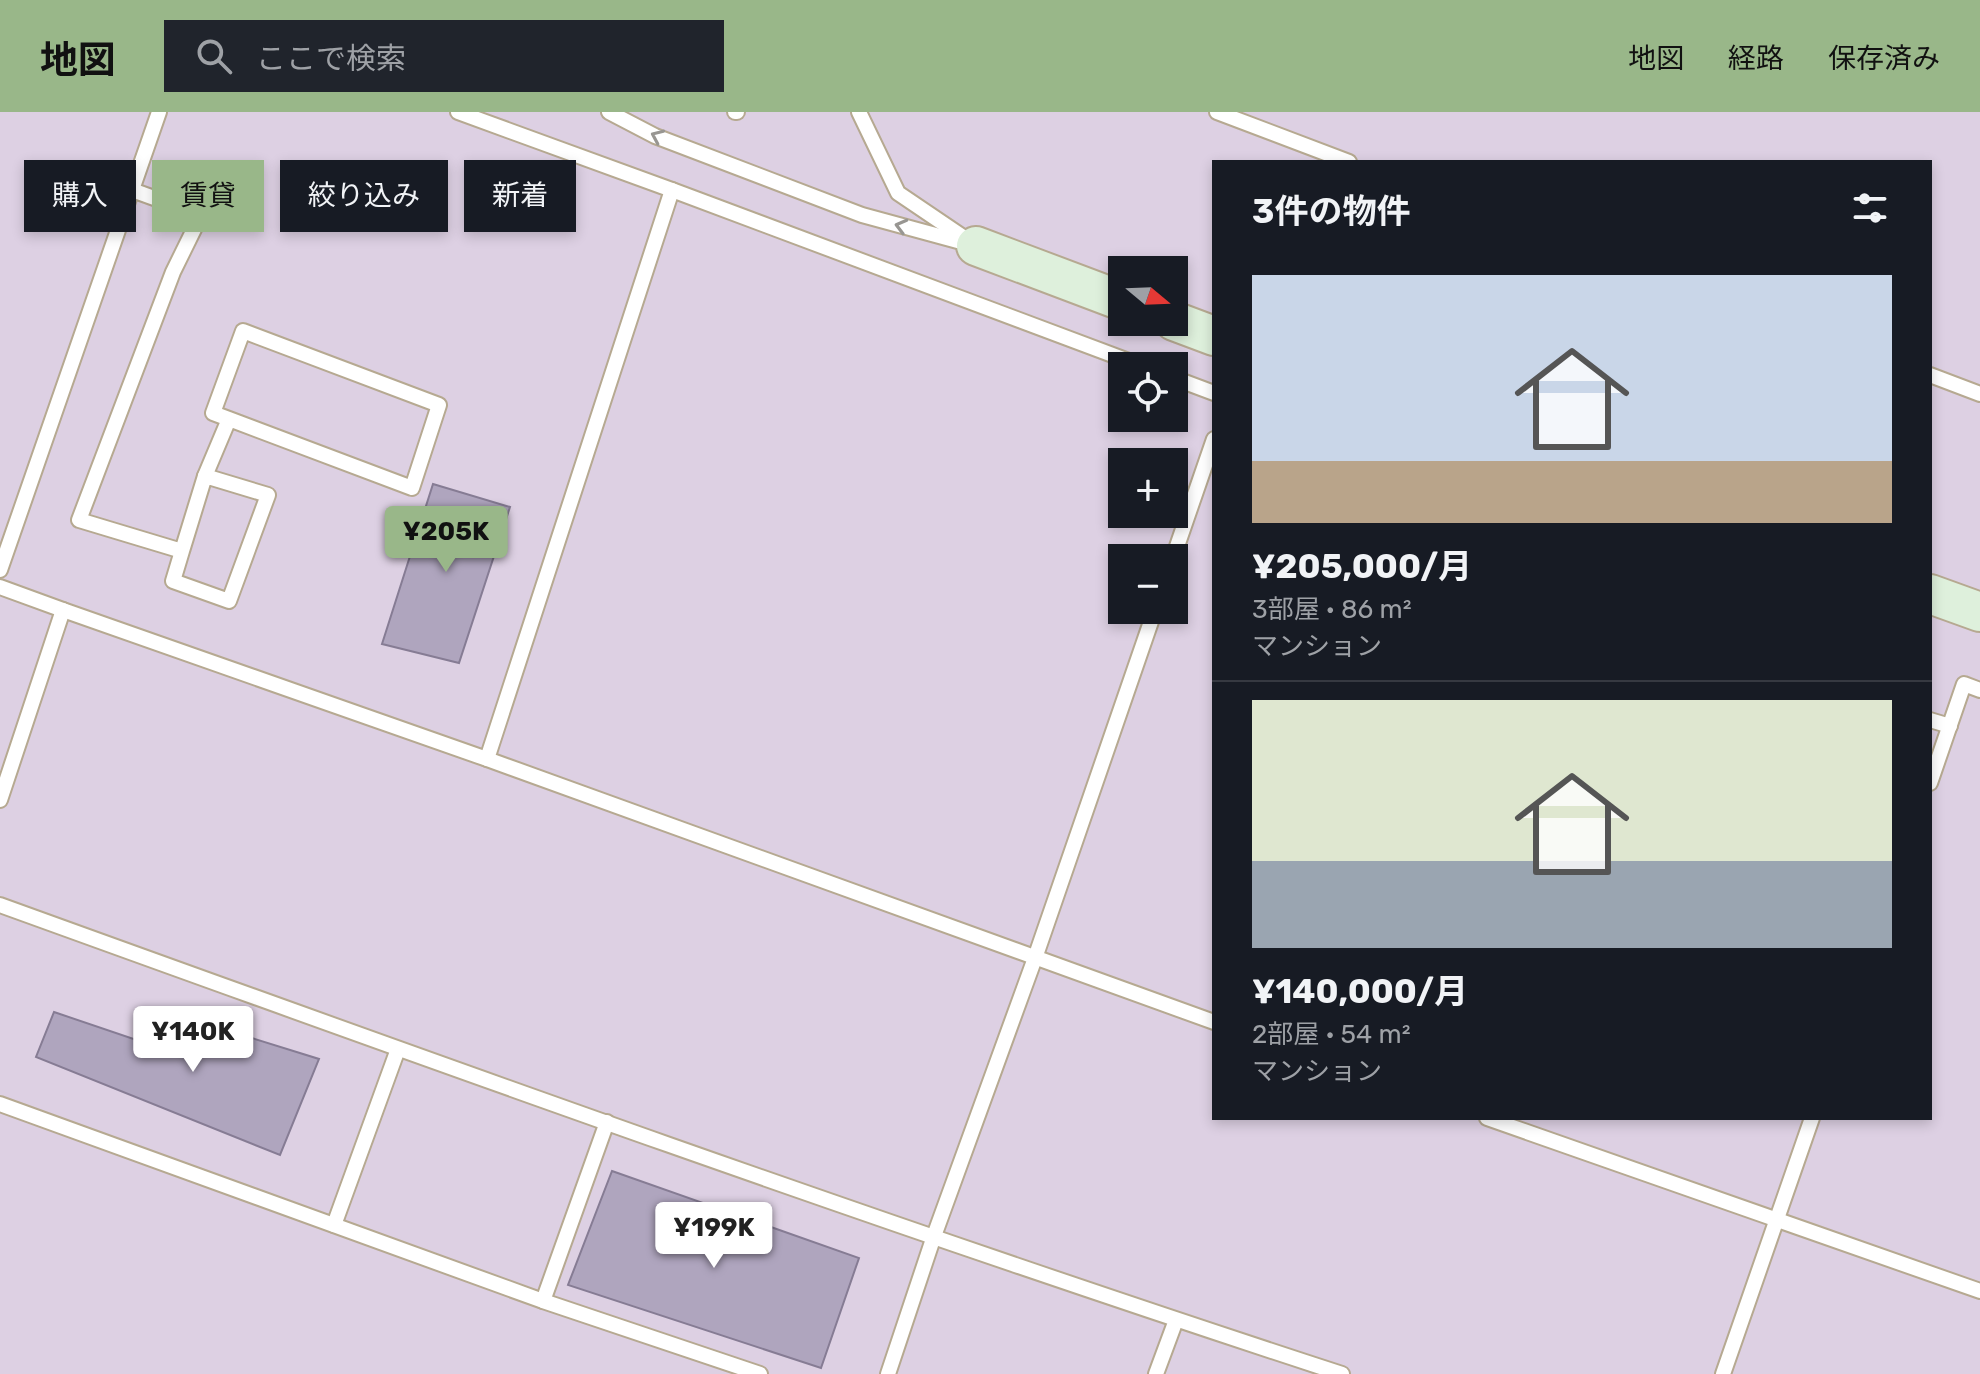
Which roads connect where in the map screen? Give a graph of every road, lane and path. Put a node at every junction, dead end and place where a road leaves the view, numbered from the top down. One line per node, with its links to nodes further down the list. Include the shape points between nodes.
1 (159, 112): 7 (lane)
2 (458, 112): 8 (lane)
3 (609, 112): 11 (lane, one-way to 3, via 862,215 655,136)
4 (859, 112): 11 (lane, via 898,193)
5 (1217, 112): 6 (lane)
6 (1344, 160)
7 (136, 178)
8 (672, 190): 15 (lane); 34 (lane)
9 (136, 191): 24 (lane, via 201,215 173,272 79,520)
10 (117, 232): 25 (lane)
11 (976, 246): 12 (street)
12 (1108, 296)
13 (1188, 326): 14 (street)
14 (1212, 335)
15 (1108, 353)
16 (1932, 376): 19 (lane)
17 (1188, 383): 18 (lane)
18 (1212, 392)
19 (1980, 394)
20 (229, 419): 20 (lane, via 213,413 243,331 439,405 412,488); 22 (lane)
21 (1212, 445): 23 (lane)
22 (205, 476): 24 (lane); 24 (lane, via 268,495 229,601 173,581)
23 (1178, 544)
24 (182, 551)
25 (0, 570)
26 (0, 587): 28 (lane)
27 (1932, 595): 29 (street)
28 (63, 610): 34 (lane); 36 (lane)
29 (1980, 612)
30 (1150, 624): 38 (lane)
31 (1980, 690): 33 (lane, via 1964,684)
32 (1932, 721): 33 (lane)
33 (1950, 726): 35 (lane)
34 (487, 759): 38 (lane)
35 (1932, 777)
36 (0, 800)
37 (0, 905): 40 (lane)
38 (1035, 958): 39 (lane); 47 (lane)
39 (1212, 1021)
40 (398, 1049): 44 (lane); 46 (lane)
41 (0, 1104): 46 (lane)
42 (1493, 1120): 45 (lane)
43 (1811, 1120): 45 (lane)
44 (607, 1122): 47 (lane); 49 (lane)
45 (1777, 1220): 48 (lane); 55 (lane)
46 (334, 1225): 49 (lane)
47 (934, 1236): 50 (lane); 52 (lane)
48 (1980, 1291)
49 (543, 1301): 51 (lane)
50 (1176, 1320): 53 (lane); 54 (lane)
51 (760, 1374)
52 (888, 1374)
53 (1156, 1374)
54 (1342, 1374)
55 (1723, 1374)

